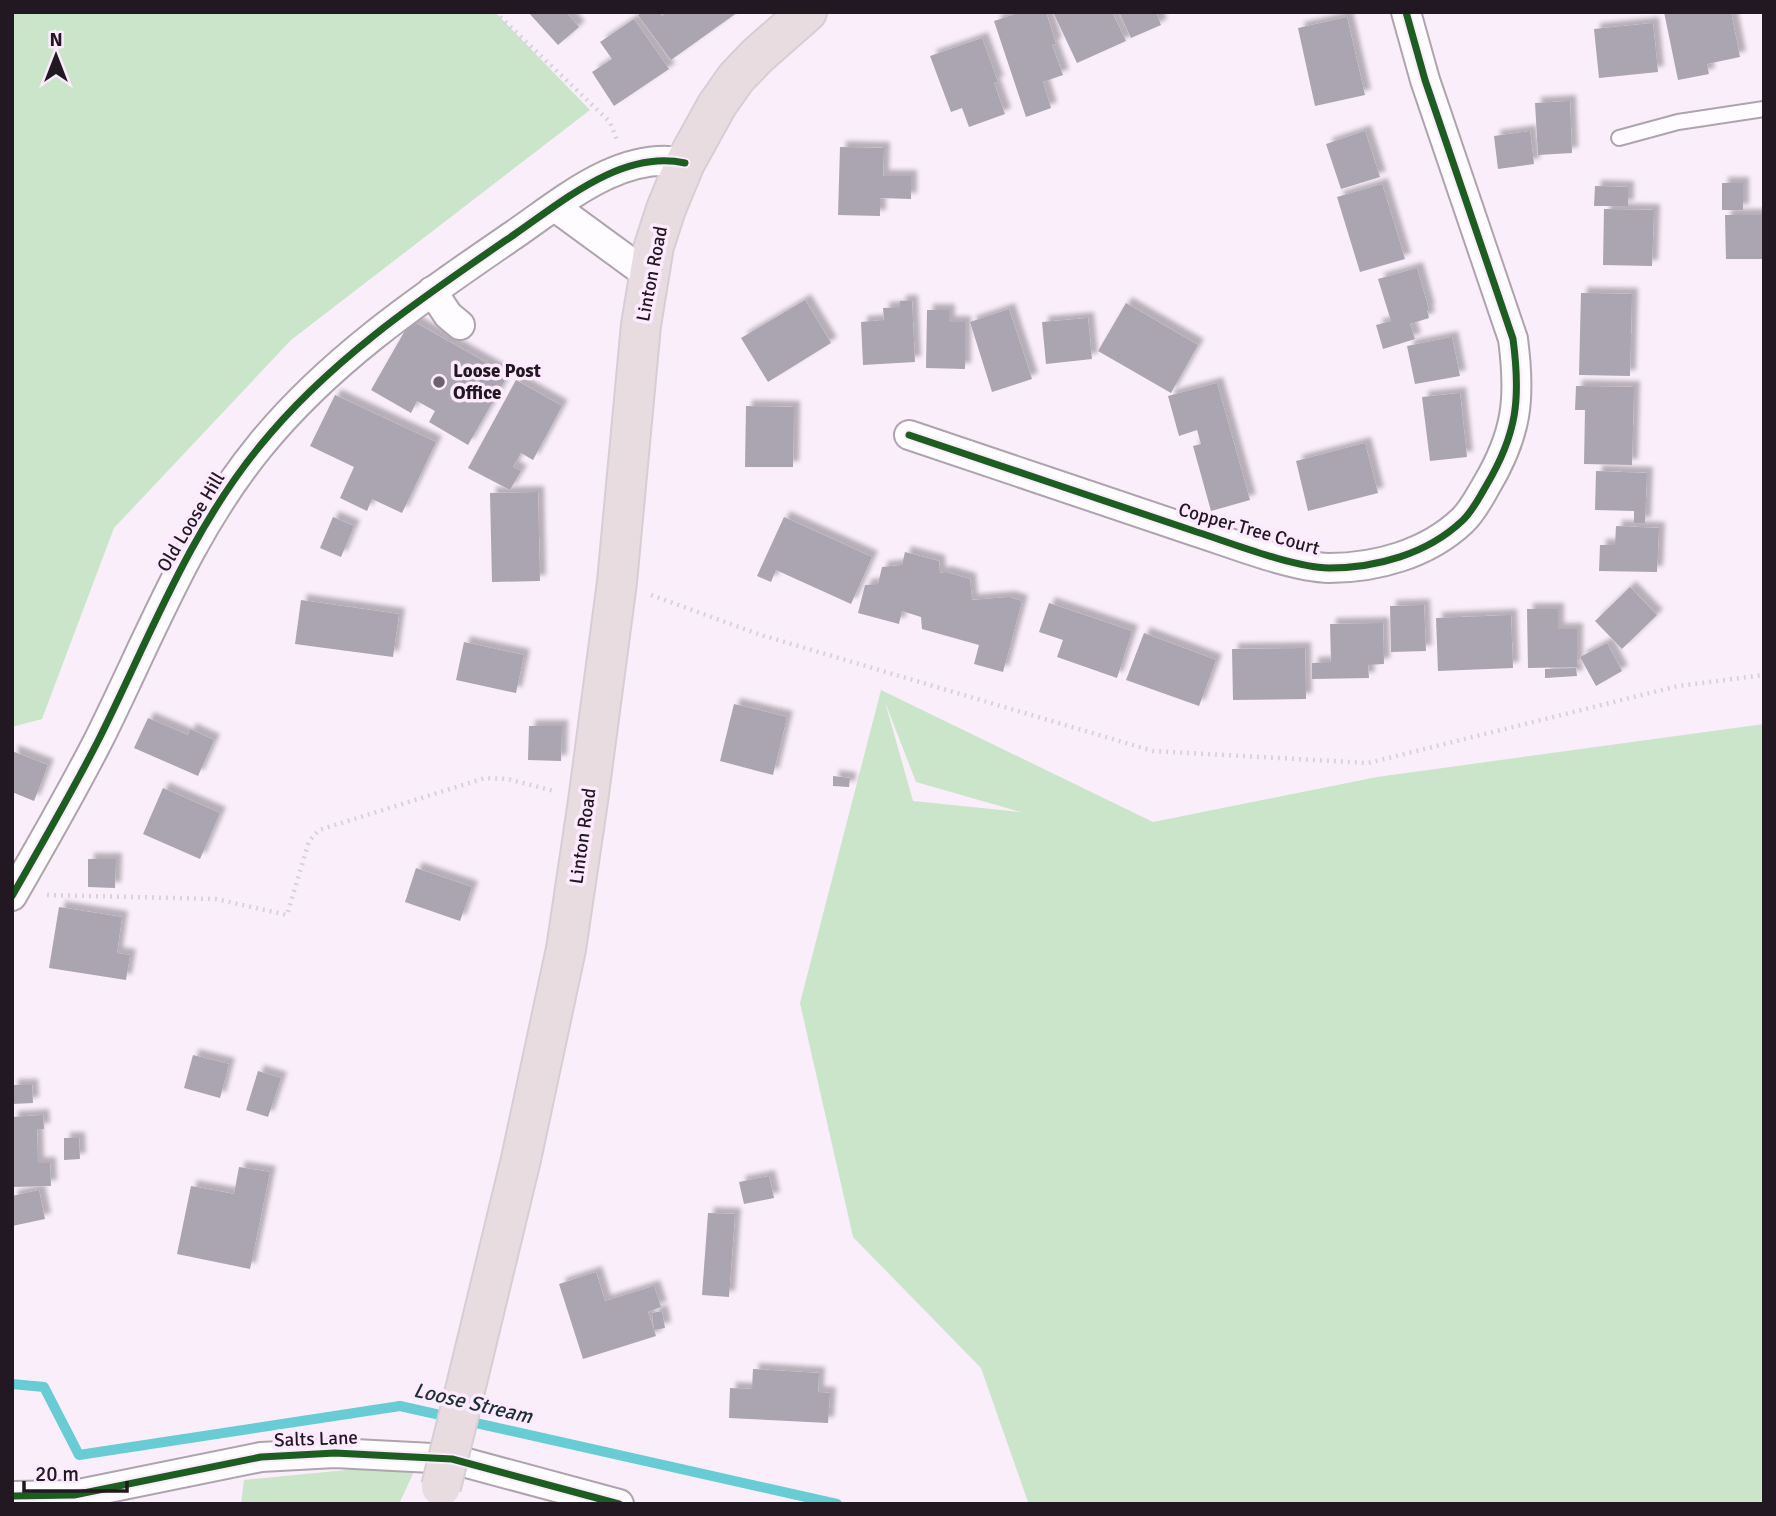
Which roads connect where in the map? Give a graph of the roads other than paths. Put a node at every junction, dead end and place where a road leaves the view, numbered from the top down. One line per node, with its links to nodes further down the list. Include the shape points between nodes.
1 (807, 12): 5 (highway, Linton Road, via 736,78)
2 (1406, 12): 10 (street, Copper Tree Court, via 1513,339 1517,372 1518,394 1505,452 1462,521 1432,542 1388,562 1329,568 1307,565)
3 (1764, 109): 4 (lane, via 1678,122)
4 (1619, 138)
5 (685, 163): 6 (street, Old Loose Hill, via 656,160 628,167); 7 (highway, Linton Road, via 660,225)
6 (555, 207): 7 (street); 8 (street, Old Loose Hill)
7 (648, 275): 13 (highway, Linton Road, bridge, via 617,582 566,949)
8 (432, 291): 9 (street, via 448,316); 11 (street, Old Loose Hill, via 339,363 259,446 227,488 169,591 99,740)
9 (460, 325)
10 (909, 435)
11 (13, 895)
12 (12, 1496): 14 (street, Salts Lane, via 74,1495 261,1457 356,1453 453,1459)
13 (439, 1496)
14 (619, 1504)

